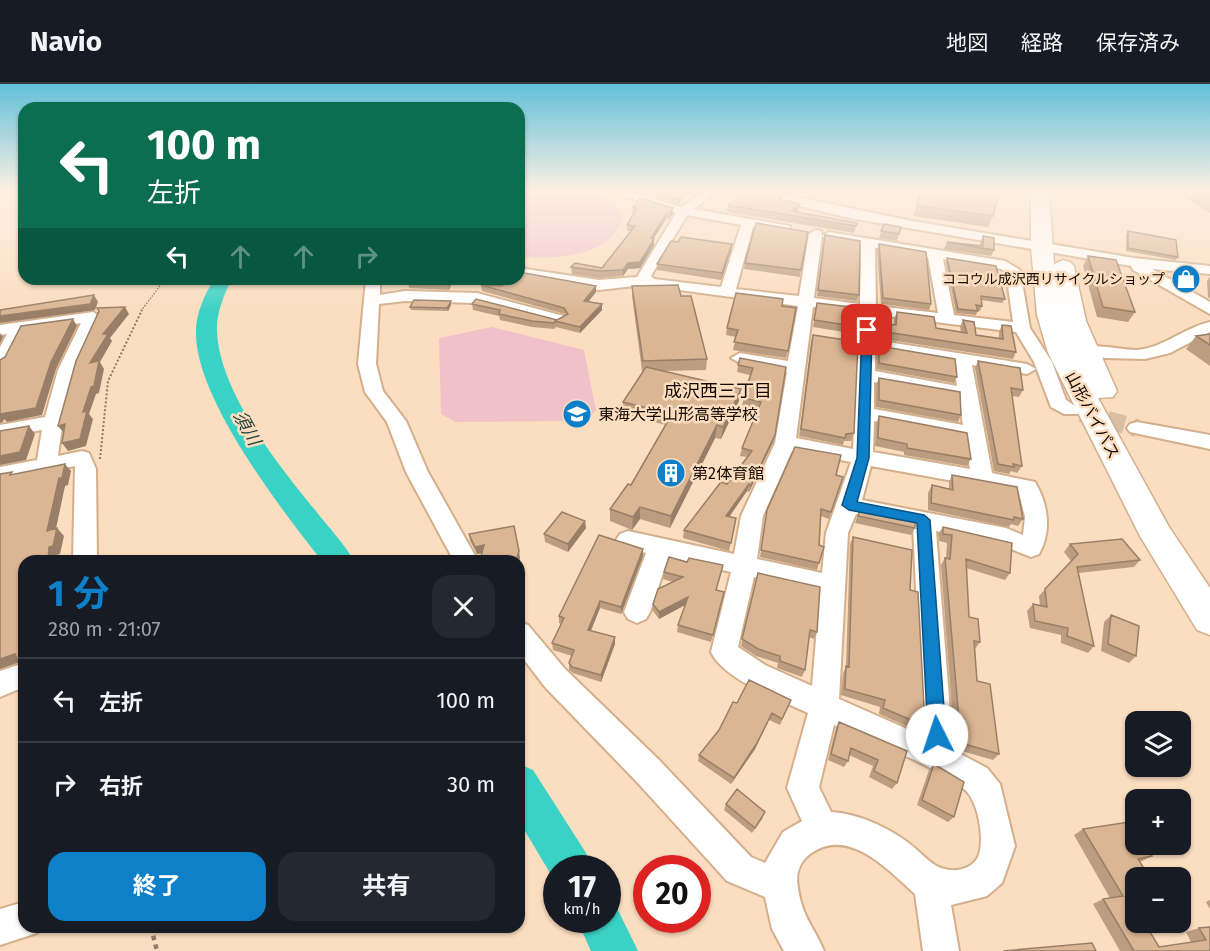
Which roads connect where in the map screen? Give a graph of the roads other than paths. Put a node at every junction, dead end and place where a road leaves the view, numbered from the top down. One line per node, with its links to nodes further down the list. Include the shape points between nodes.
1 (671, 231): 14 (street, via 644,276)
2 (745, 231): 17 (street)
3 (800, 231): 7 (street)
4 (953, 231): 9 (street)
5 (1047, 231): 9 (highway, 山形バイパス)
6 (1052, 231): 9 (highway, 山形バイパス)
7 (816, 234): 8 (street); 19 (street)
8 (868, 243): 10 (street); 22 (street)
9 (1050, 248): 11 (street); 33 (highway, 山形バイパス); 63 (highway, 山形バイパス, via 1050,315 1061,353 1157,536)
10 (935, 254): 26 (street); 29 (street, via 1005,265 1013,270)
11 (1129, 262): 12 (street); 23 (street)
12 (1210, 270)
13 (525, 273): 14 (street, via 599,285)
14 (646, 280): 17 (street)
15 (372, 285): 18 (street)
16 (506, 288): 21 (street)
17 (727, 292): 19 (street)
18 (371, 300): 21 (street, via 405,296 477,298); 58 (street, via 367,364 374,392 396,422 417,472)
19 (806, 302): 22 (street); 31 (street)
20 (108, 303): 24 (street)
21 (498, 304): 25 (street)
22 (868, 309): 26 (street)
23 (1210, 309)
24 (93, 317): 28 (street); 43 (street, via 74,349)
25 (558, 319)
26 (947, 319): 29 (street)
27 (1210, 327): 33 (street, via 1189,332 1166,348 1142,354)
28 (19, 328): 30 (street); 36 (street)
29 (1022, 328): 41 (street, via 1043,362 1059,403)
30 (0, 330)
31 (819, 336): 32 (street); 37 (street)
32 (866, 337): 35 (street); 39 (street)
33 (1085, 350): 60 (highway, 山形バイパス, via 1138,462)
34 (740, 358): 37 (street)
35 (962, 359): 38 (street); 40 (street)
36 (0, 363)
37 (796, 368): 48 (street)
38 (1028, 369)
39 (865, 375): 40 (street); 42 (street)
40 (968, 393): 46 (street)
41 (1071, 410)
42 (865, 413): 46 (street); 49 (street)
43 (51, 422): 45 (street); 50 (street)
44 (1137, 428): 47 (street)
45 (0, 431)
46 (974, 433): 52 (street)
47 (1210, 442)
48 (785, 443): 49 (street); 59 (street, via 752,516)
49 (863, 458): 52 (street); 53 (street)
50 (47, 464): 51 (street); 57 (street, via 82,458 86,469)
51 (0, 474)
52 (982, 477): 54 (street, via 1027,487 1035,503 1037,528 1031,548 1006,537)
53 (849, 505): 54 (street); 61 (street, via 837,533)
54 (924, 520): 68 (street)
55 (628, 540): 56 (street)
56 (659, 548): 59 (street); 62 (street)
57 (85, 555)
58 (463, 555)
59 (744, 566): 61 (street); 67 (street, via 724,652 755,674)
60 (1210, 579)
61 (834, 585): 67 (street)
62 (638, 612)
63 (1210, 619)
64 (525, 640): 71 (street, via 555,678 739,869)
65 (18, 677): 66 (street)
66 (0, 684)
67 (824, 706): 68 (street); 69 (street, via 803,789)
68 (939, 758): 70 (street, via 976,779 989,795 998,846 990,871 975,884 954,888)
69 (822, 827): 70 (street, via 848,829 871,838); 71 (street, via 795,844 782,863)
70 (931, 885): 75 (street)
71 (780, 886): 74 (street, via 790,929)
72 (18, 922): 73 (street)
73 (0, 927)
74 (806, 951)
75 (941, 951)

